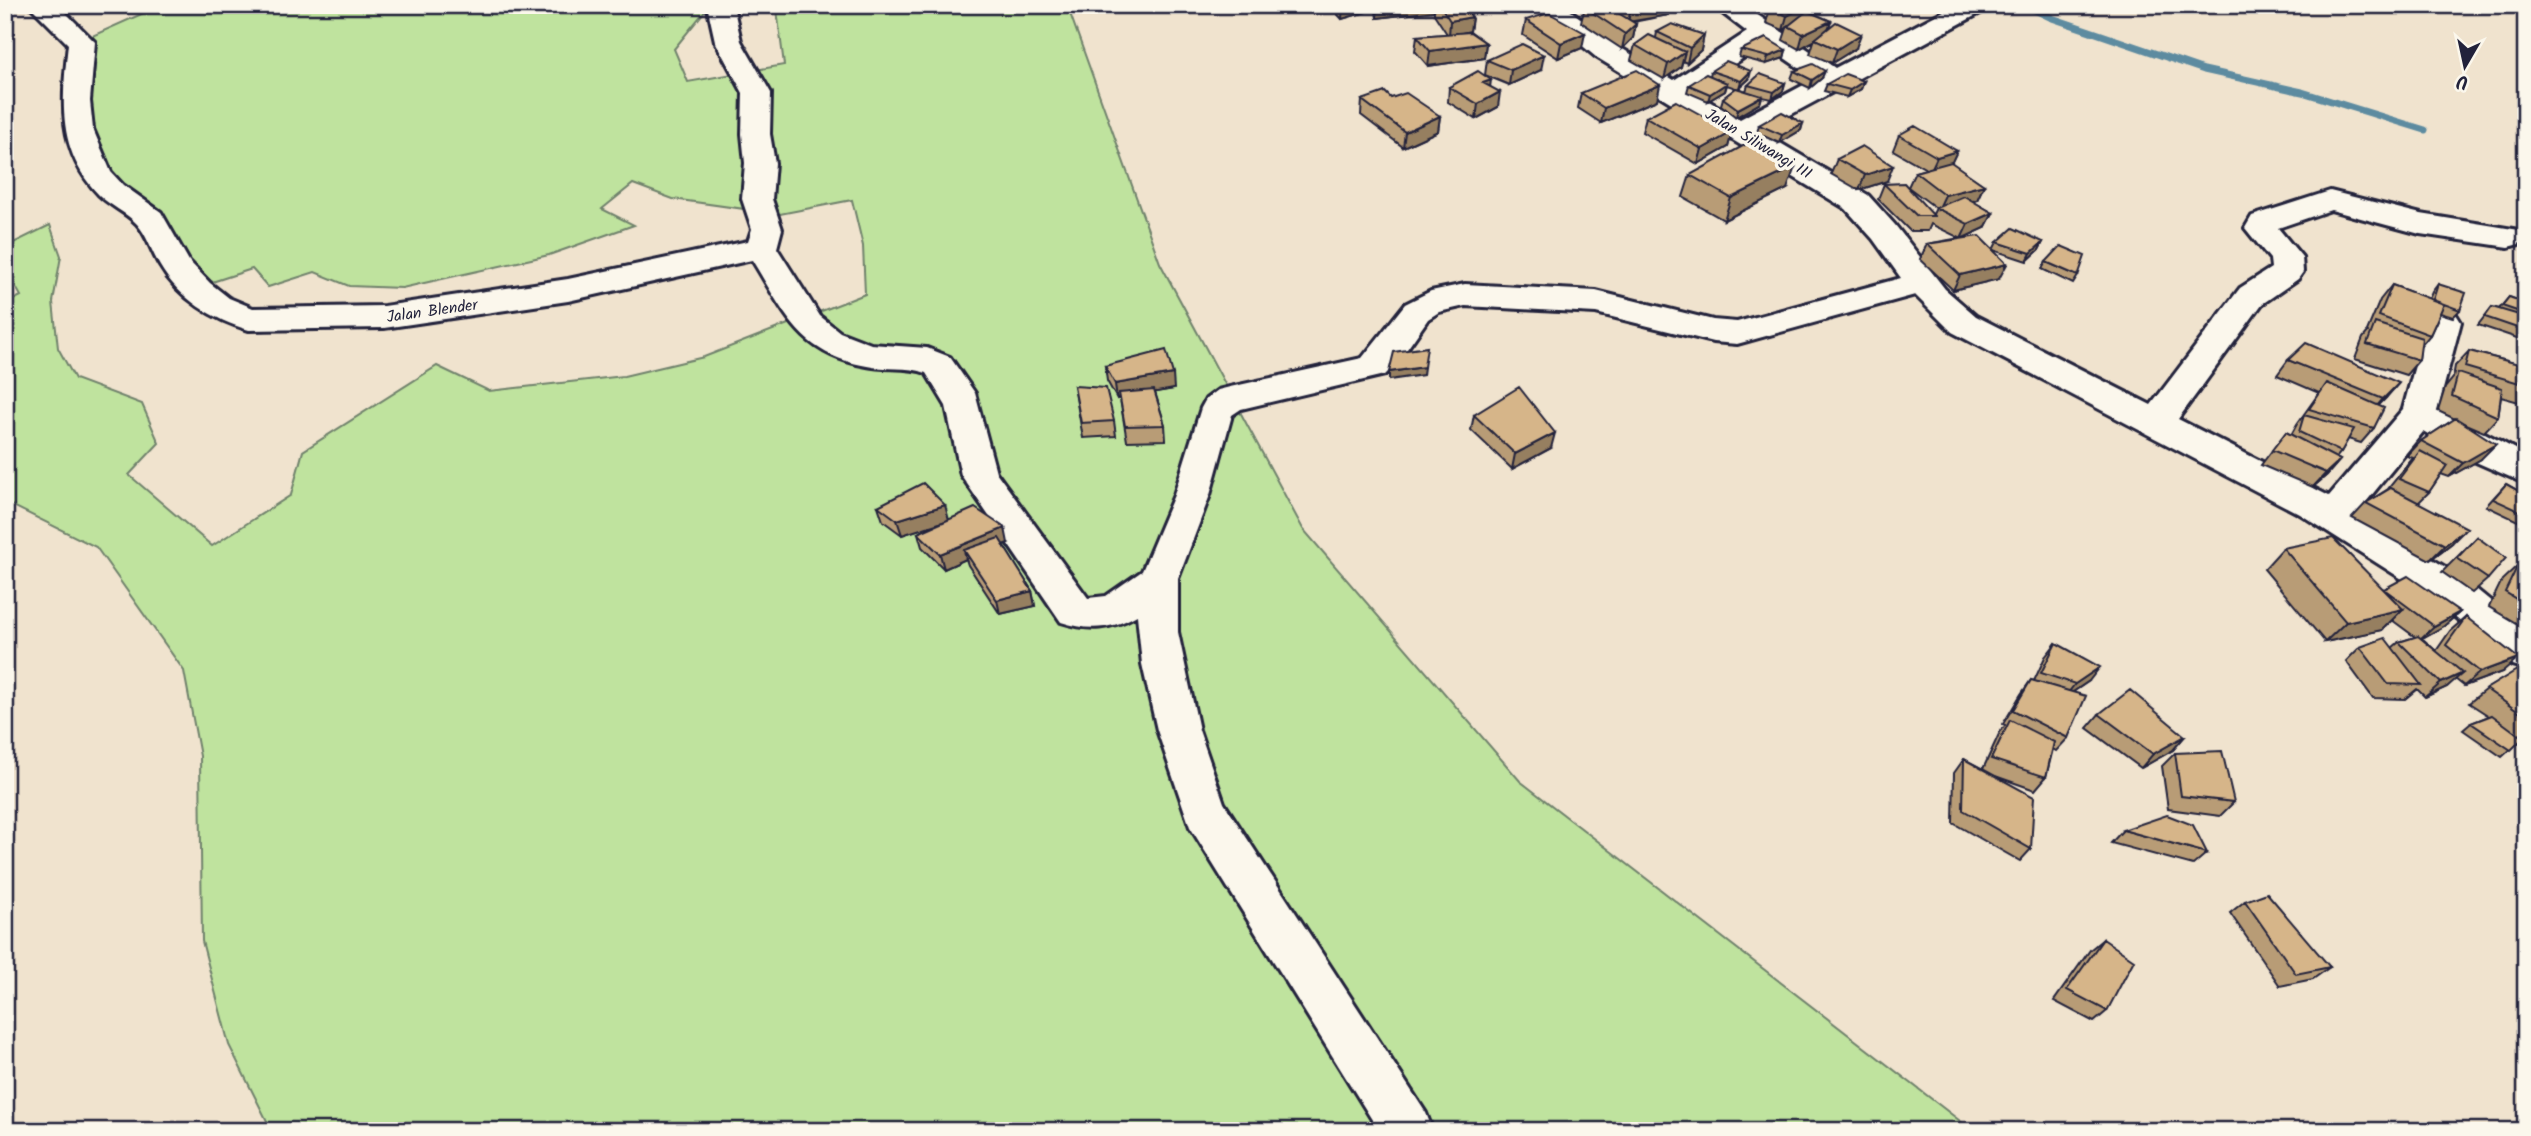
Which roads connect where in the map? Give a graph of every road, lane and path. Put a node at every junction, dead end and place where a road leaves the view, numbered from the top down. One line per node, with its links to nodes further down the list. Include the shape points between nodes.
1 (42, 5): 11 (street, Jalan Blender, via 82,42 77,115 98,176 150,219 176,267 199,290 217,306 248,319 384,317 568,290)
2 (720, 5): 11 (street, via 728,41 757,93 757,199 767,229)
3 (1546, 5): 8 (street, Jalan Siliwangi III, via 1606,51)
4 (1725, 5): 6 (street)
5 (1975, 5): 7 (street)
6 (1763, 33): 7 (street); 8 (street)
7 (1834, 80): 9 (street)
8 (1674, 92): 9 (street, Jalan Siliwangi III)
9 (1739, 131): 12 (street, Jalan Siliwangi III, via 1857,202 1878,221)
10 (2508, 237): 15 (street, via 2428,226 2330,200 2263,223 2260,228 2286,257 2287,272 2251,296)
11 (761, 248): 18 (street, via 808,324 828,340 867,355 928,359 938,365 963,406 979,475 1075,611 1109,613)
12 (1922, 283): 15 (street, Jalan Siliwangi III, via 1944,310 1964,324); 18 (street, via 1737,333 1596,302 1448,297 1414,311 1373,367 1222,404)
13 (2444, 321): 14 (street)
14 (2419, 414): 16 (street); 17 (street)
15 (2156, 423): 17 (street, Jalan Siliwangi III)
16 (2526, 471)
17 (2333, 516): 19 (street, Jalan Siliwangi III, via 2446,587)
18 (1159, 579): 20 (street, via 1158,635 1190,772 1206,813)
19 (2526, 653)
20 (1408, 1131)

